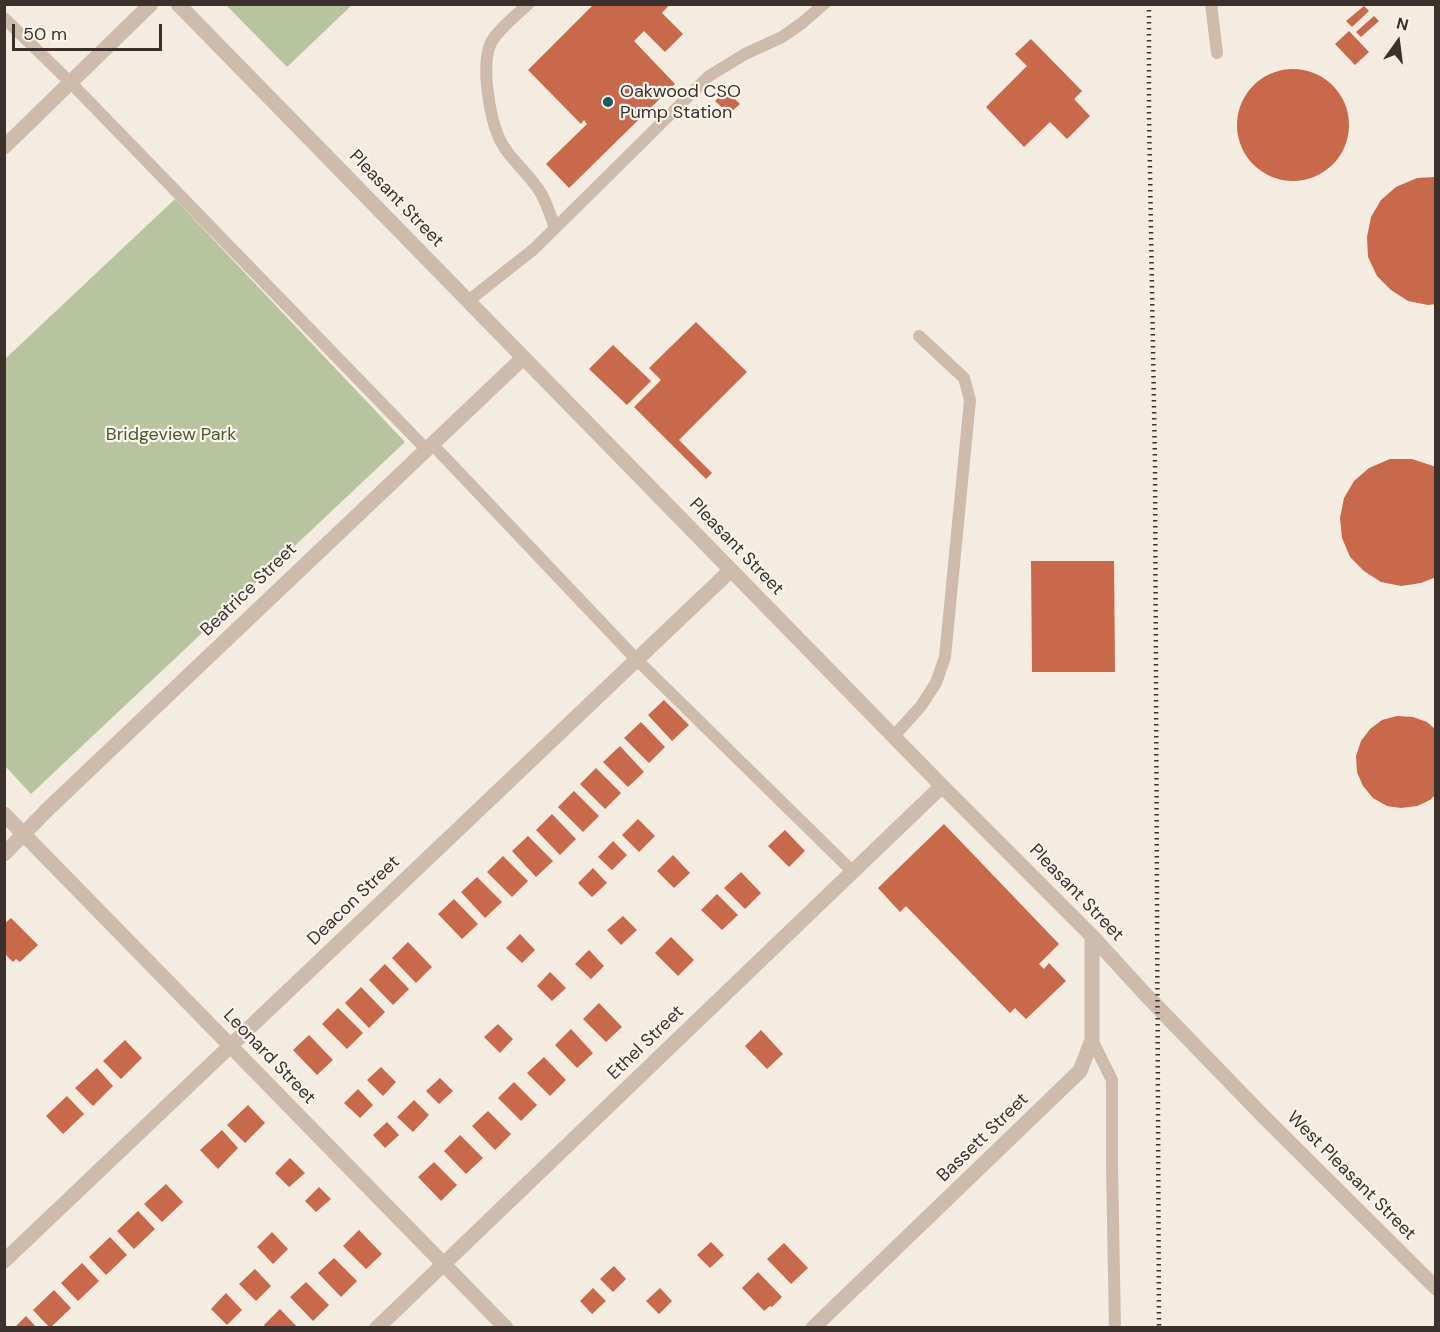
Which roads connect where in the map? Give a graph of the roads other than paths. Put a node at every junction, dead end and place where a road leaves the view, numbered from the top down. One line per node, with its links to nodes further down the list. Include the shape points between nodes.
1 (151, 4): 8 (street)
2 (178, 4): 11 (street, Pleasant Street)
3 (528, 4): 10 (lane, via 490,43 486,72 490,111 503,146 538,188)
4 (824, 4): 10 (lane, via 782,37 709,76)
5 (1211, 4): 7 (lane)
6 (4, 18): 8 (lane)
7 (1217, 53)
8 (71, 83): 9 (street); 14 (lane)
9 (4, 147)
10 (555, 228): 11 (lane)
11 (468, 301): 13 (street, Pleasant Street)
12 (919, 336): 17 (lane, via 964,378 970,400 945,657 936,683)
13 (524, 357): 14 (street, Beatrice Street); 15 (street, Pleasant Street)
14 (429, 447): 16 (lane); 20 (street, Beatrice Street)
15 (730, 570): 16 (street, Deacon Street); 17 (street, Pleasant Street)
16 (636, 659): 22 (lane); 25 (street, Deacon Street)
17 (894, 736): 18 (street, Pleasant Street)
18 (942, 786): 22 (street, Ethel Street); 23 (street, Pleasant Street)
19 (4, 814): 20 (street, Leonard Street)
20 (24, 834): 21 (street, Beatrice Street); 25 (street, Leonard Street)
21 (4, 854)
22 (853, 872): 28 (street, Ethel Street)
23 (1092, 936): 24 (street, Bassett Street); 26 (street, Pleasant Street)
24 (1092, 1040): 32 (street, Bassett Street, via 1080,1071); 33 (lane, via 1112,1080)
25 (231, 1046): 27 (street, Deacon Street); 28 (street, Leonard Street)
26 (1264, 1117): 29 (street, West Pleasant Street)
27 (4, 1261)
28 (443, 1263): 30 (street, Ethel Street); 31 (street, Leonard Street)
29 (1436, 1288)
30 (377, 1328)
31 (506, 1328)
32 (813, 1328)
33 (1115, 1328)

